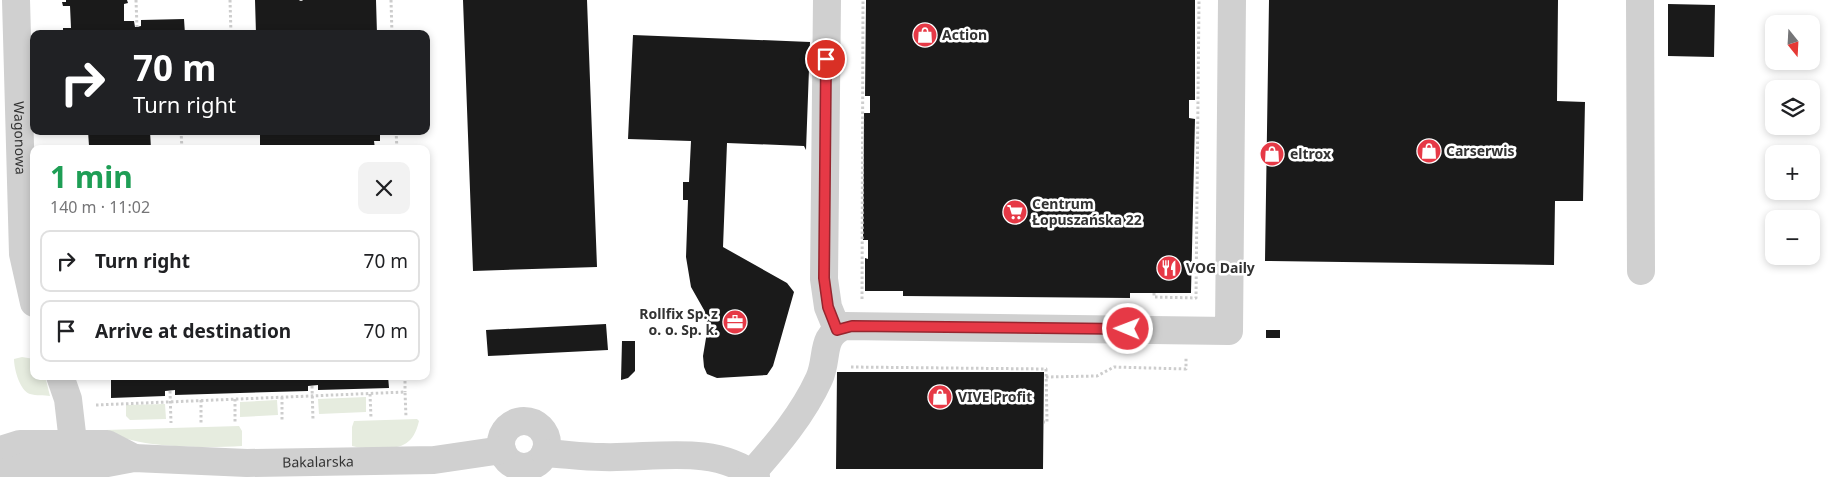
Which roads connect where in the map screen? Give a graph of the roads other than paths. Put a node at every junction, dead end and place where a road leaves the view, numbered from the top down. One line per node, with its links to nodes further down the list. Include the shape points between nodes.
1 (16, 0): 6 (street, Wagonowa, via 23,254)
2 (827, 0): 7 (street, via 824,278 828,307)
3 (1232, 0): 7 (street, via 1229,331 852,326)
4 (1640, 0): 5 (street)
5 (1641, 271)
6 (30, 285)
7 (837, 330): 14 (street, via 828,341 820,376 810,396)
8 (61, 380): 9 (street, via 68,399)
9 (73, 442): 10 (street, Bakalarska, via 20,444); 11 (street, Bakalarska, via 107,444)
10 (0, 450)
11 (134, 458): 12 (street, Bakalarska, via 247,463); 13 (street, Bakalarska, via 86,467 25,467)
12 (523, 462): 14 (street, Bakalarska, via 602,457 712,457 732,462)
13 (0, 474)
14 (754, 475)

